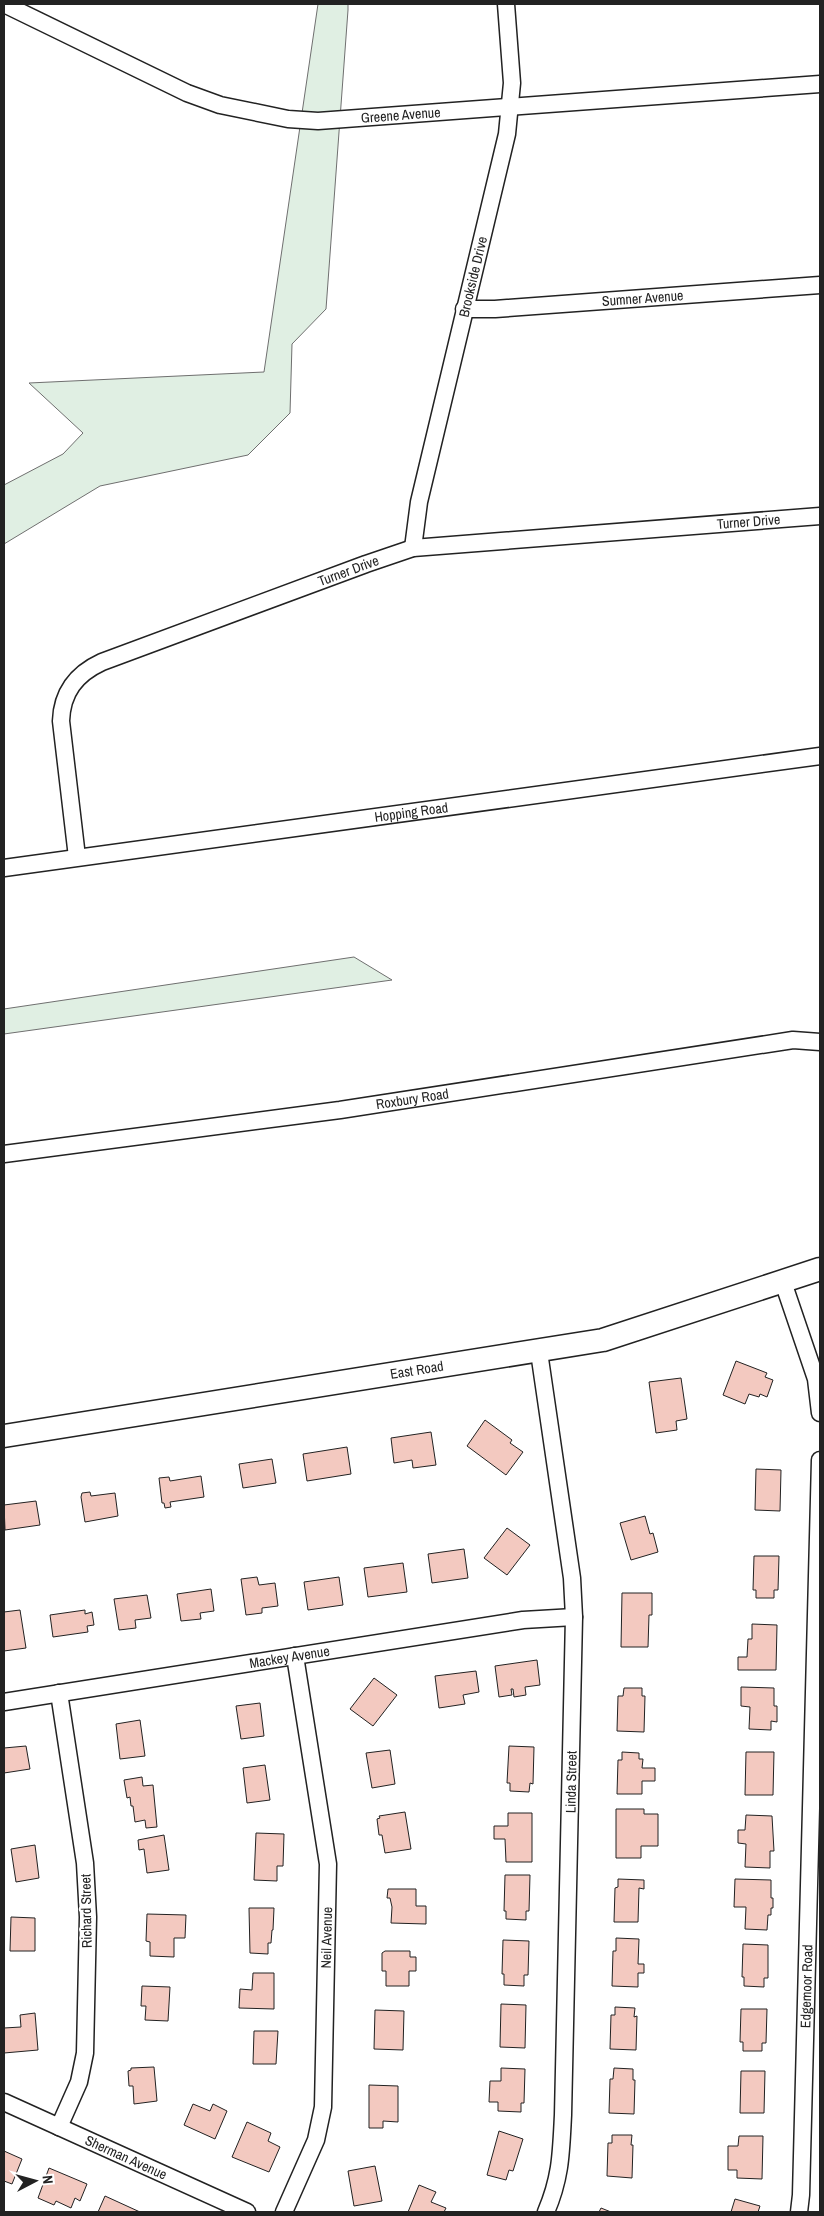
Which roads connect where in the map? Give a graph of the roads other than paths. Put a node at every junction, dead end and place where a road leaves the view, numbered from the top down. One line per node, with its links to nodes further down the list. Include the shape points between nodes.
1 (4, 4): 4 (street, Greene Avenue, via 187,93 250,113 288,120 318,121)
2 (506, 4): 4 (street, Brookside Drive, via 512,83)
3 (820, 84): 4 (street, Greene Avenue)
4 (510, 107): 6 (street, Brookside Drive, via 507,134)
5 (820, 284): 6 (street, Sumner Avenue)
6 (464, 309): 8 (street, Brookside Drive, via 419,502)
7 (820, 516): 8 (street, Turner Drive)
8 (413, 548): 10 (street, Turner Drive, via 102,662 80,674 65,696 61,722)
9 (820, 756): 10 (street, Hopping Road)
10 (77, 857): 11 (street, Hopping Road)
11 (4, 868)
12 (820, 1042): 13 (street, Roxbury Road, via 793,1040 340,1110)
13 (4, 1154)
14 (820, 1269): 15 (street, East Road)
15 (783, 1282): 16 (street, East Road, via 603,1340); 17 (street, via 816,1379)
16 (539, 1352): 18 (street, East Road); 20 (street, Linda Street, via 572,1578)
17 (820, 1413)
18 (4, 1436)
19 (820, 1460): 29 (street, Edgemoor Road)
20 (574, 1617): 21 (street, Mackey Avenue, via 524,1620); 28 (street, Linda Street, via 563,2115 556,2188)
21 (295, 1656): 22 (street, Mackey Avenue); 27 (street, Neil Avenue, via 325,1839 328,1884 323,2107 316,2140)
22 (59, 1693): 23 (street, Mackey Avenue); 25 (street, Richard Street, via 85,1863 88,1917 85,2053 78,2082)
23 (4, 1702)
24 (4, 2102): 25 (street, Sherman Avenue)
25 (59, 2127): 26 (street, Sherman Avenue)
26 (247, 2212)
27 (284, 2212)
28 (546, 2212)
29 (799, 2212)

